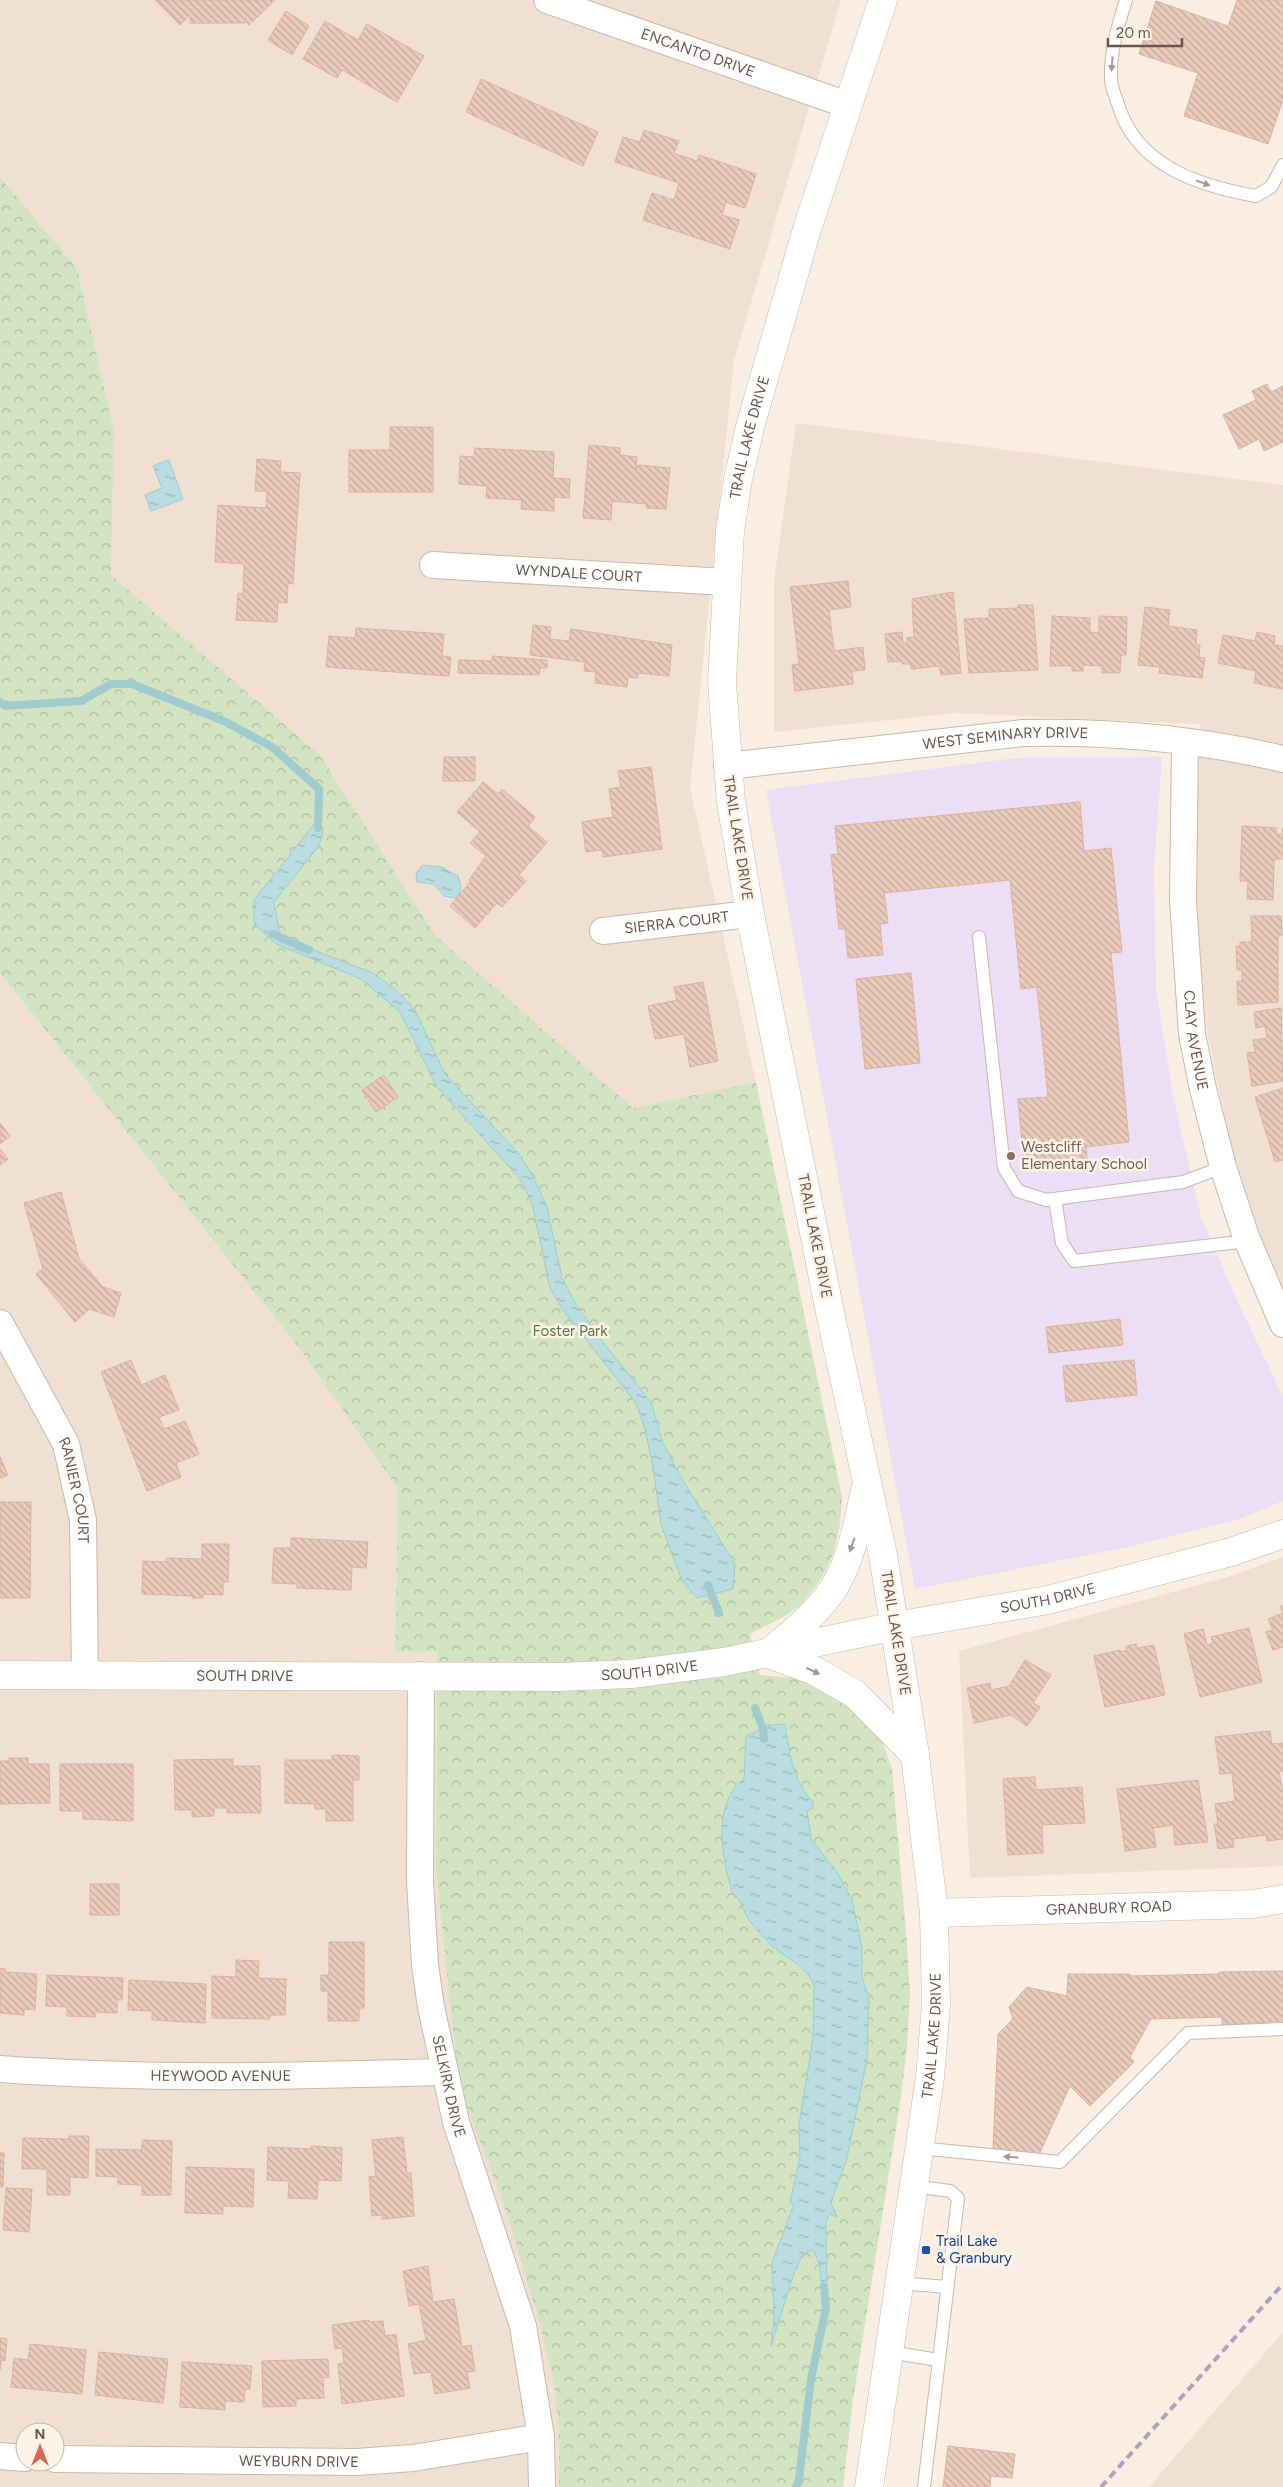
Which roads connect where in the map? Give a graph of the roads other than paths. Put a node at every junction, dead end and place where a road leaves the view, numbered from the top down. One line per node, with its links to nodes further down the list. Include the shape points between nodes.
1 (547, 0): 4 (street, ENCANTO DRIVE)
2 (883, 0): 4 (street, TRAIL LAKE DRIVE)
3 (1126, 0): 5 (lane, one-way to 5, via 1114,44 1110,80 1131,135 1147,152 1178,173 1203,184 1256,196 1271,187)
4 (848, 105): 7 (street, TRAIL LAKE DRIVE, via 764,371 738,479)
5 (1283, 166)
6 (433, 565): 7 (street, WYNDALE COURT)
7 (726, 582): 10 (street, TRAIL LAKE DRIVE, via 722,682)
8 (1184, 742): 9 (street, WEST SEMINARY DRIVE); 10 (street, WEST SEMINARY DRIVE, via 1100,734 1023,733); 14 (street, CLAY AVENUE, via 1184,901 1192,1034)
9 (1283, 759)
10 (727, 766): 11 (street, TRAIL LAKE DRIVE)
11 (750, 914): 12 (street, SIERRA COURT); 19 (street, TRAIL LAKE DRIVE)
12 (603, 931)
13 (979, 937): 15 (lane, via 1004,1168 1018,1192 1046,1200)
14 (1223, 1167): 15 (lane, via 1183,1182); 16 (street, CLAY AVENUE)
15 (1055, 1199): 16 (lane, via 1062,1243 1074,1262)
16 (1248, 1241): 18 (street, CLAY AVENUE)
17 (0, 1323): 23 (street, RANIER COURT, via 66,1444 82,1520)
18 (1283, 1324)
19 (867, 1481): 21 (street, TRAIL LAKE DRIVE); 22 (street, one-way to 22, via 854,1541 835,1585 808,1619)
20 (1283, 1534): 21 (street, SOUTH DRIVE, via 1231,1552 1048,1600)
21 (895, 1626): 22 (street, SOUTH DRIVE); 26 (street, TRAIL LAKE DRIVE)
22 (768, 1654): 25 (street, SOUTH DRIVE, via 597,1676); 26 (street, one-way to 26, via 813,1670 856,1694)
23 (85, 1674): 24 (street, SOUTH DRIVE); 25 (street, SOUTH DRIVE)
24 (0, 1675)
25 (421, 1675): 31 (street, SELKIRK DRIVE, via 422,1929)
26 (915, 1756): 28 (street, TRAIL LAKE DRIVE)
27 (1283, 1899): 28 (street, GRANBURY ROAD, via 1253,1904)
28 (934, 1913): 32 (street, TRAIL LAKE DRIVE, via 936,2005 930,2077)
29 (1283, 2029): 32 (lane, one-way to 32, via 1188,2033 1060,2162)
30 (0, 2069): 31 (street, HEYWOOD AVENUE, via 258,2077)
31 (443, 2072): 38 (street, SELKIRK DRIVE, via 469,2167 523,2326)
32 (919, 2148): 33 (street, TRAIL LAKE DRIVE)
33 (914, 2186): 34 (street, TRAIL LAKE DRIVE); 35 (lane, via 950,2190 958,2198)
34 (899, 2283): 35 (lane); 36 (street, TRAIL LAKE DRIVE)
35 (947, 2287): 37 (lane)
36 (889, 2352): 37 (lane); 43 (street, TRAIL LAKE DRIVE)
37 (938, 2360): 44 (lane)
38 (541, 2437): 41 (street, WEYBURN DRIVE, via 413,2458 356,2462); 42 (street, SELKIRK DRIVE)
39 (0, 2456): 40 (street)
40 (15, 2457)
41 (65, 2459)
42 (542, 2487)
43 (869, 2487)
44 (924, 2487)

